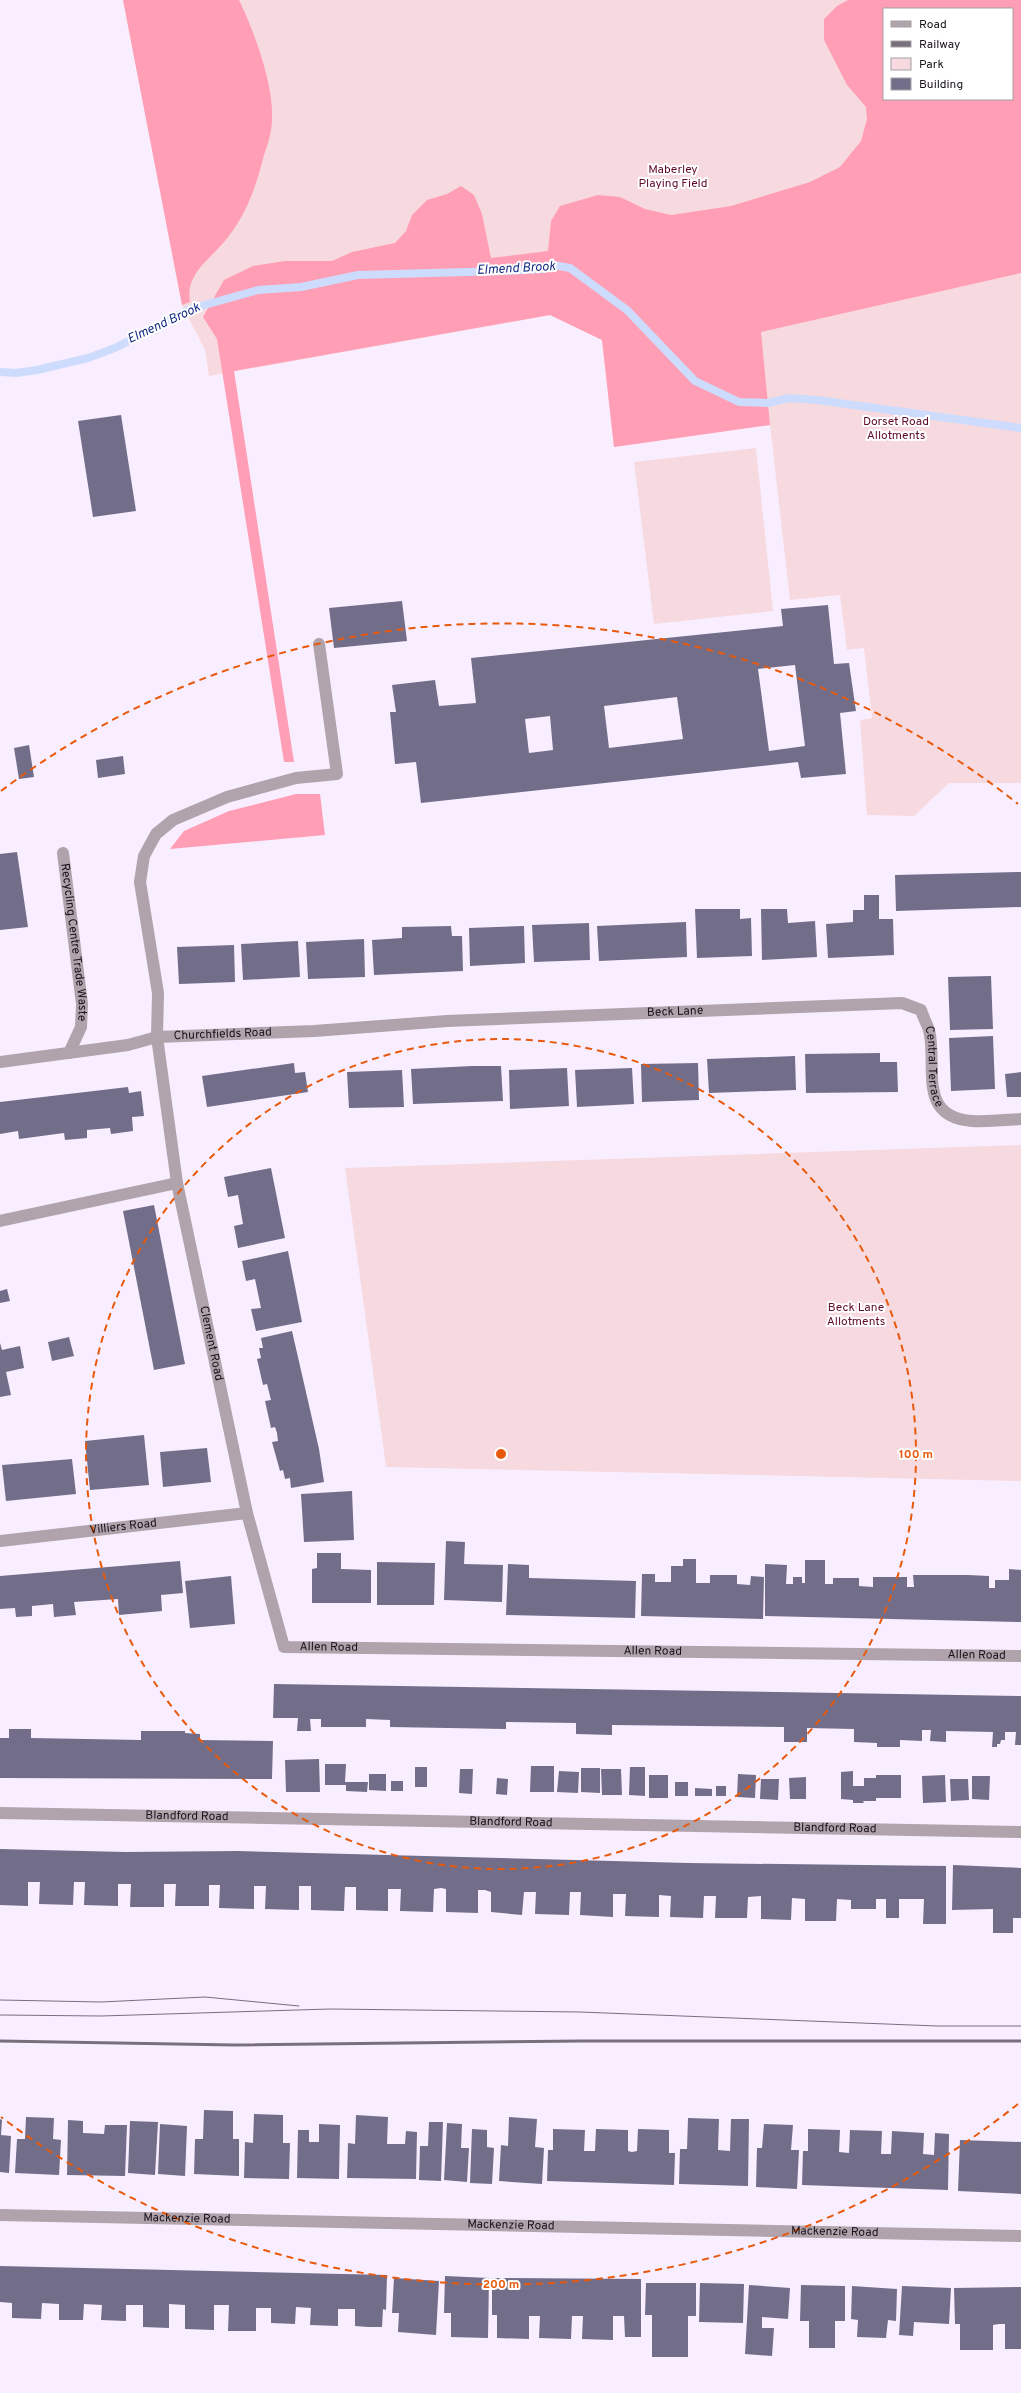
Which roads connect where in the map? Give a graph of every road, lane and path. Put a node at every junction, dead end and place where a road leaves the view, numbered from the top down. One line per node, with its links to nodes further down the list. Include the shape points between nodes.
1 (319, 644): 5 (street, Clement Road, via 337,774 296,778 227,797 173,820 156,834 144,856 140,882 158,993)
2 (63, 853): 6 (street, Recycling Centre Trade Waste, via 82,1004 81,1027)
3 (902, 1003): 4 (street, Beck Lane); 8 (street, Central Terrace, via 921,1010 929,1031 931,1085 935,1099 942,1109 956,1117 971,1121)
4 (447, 1021): 5 (street, Churchfields Road, via 314,1031)
5 (157, 1036): 6 (street, Churchfields Road, via 128,1045); 9 (street, Clement Road)
6 (69, 1053): 7 (street, Churchfields Road)
7 (0, 1062)
8 (1021, 1119)
9 (177, 1183): 10 (street); 11 (street, Clement Road)
10 (0, 1221)
11 (247, 1512): 12 (street, Villiers Road); 13 (street, Clement Road)
12 (0, 1541)
13 (284, 1647): 14 (street, Allen Road)
14 (1021, 1656)
15 (0, 1814): 16 (street, Blandford Road)
16 (1021, 1832)
17 (0, 2215): 18 (street, Mackenzie Road)
18 (1021, 2236)

